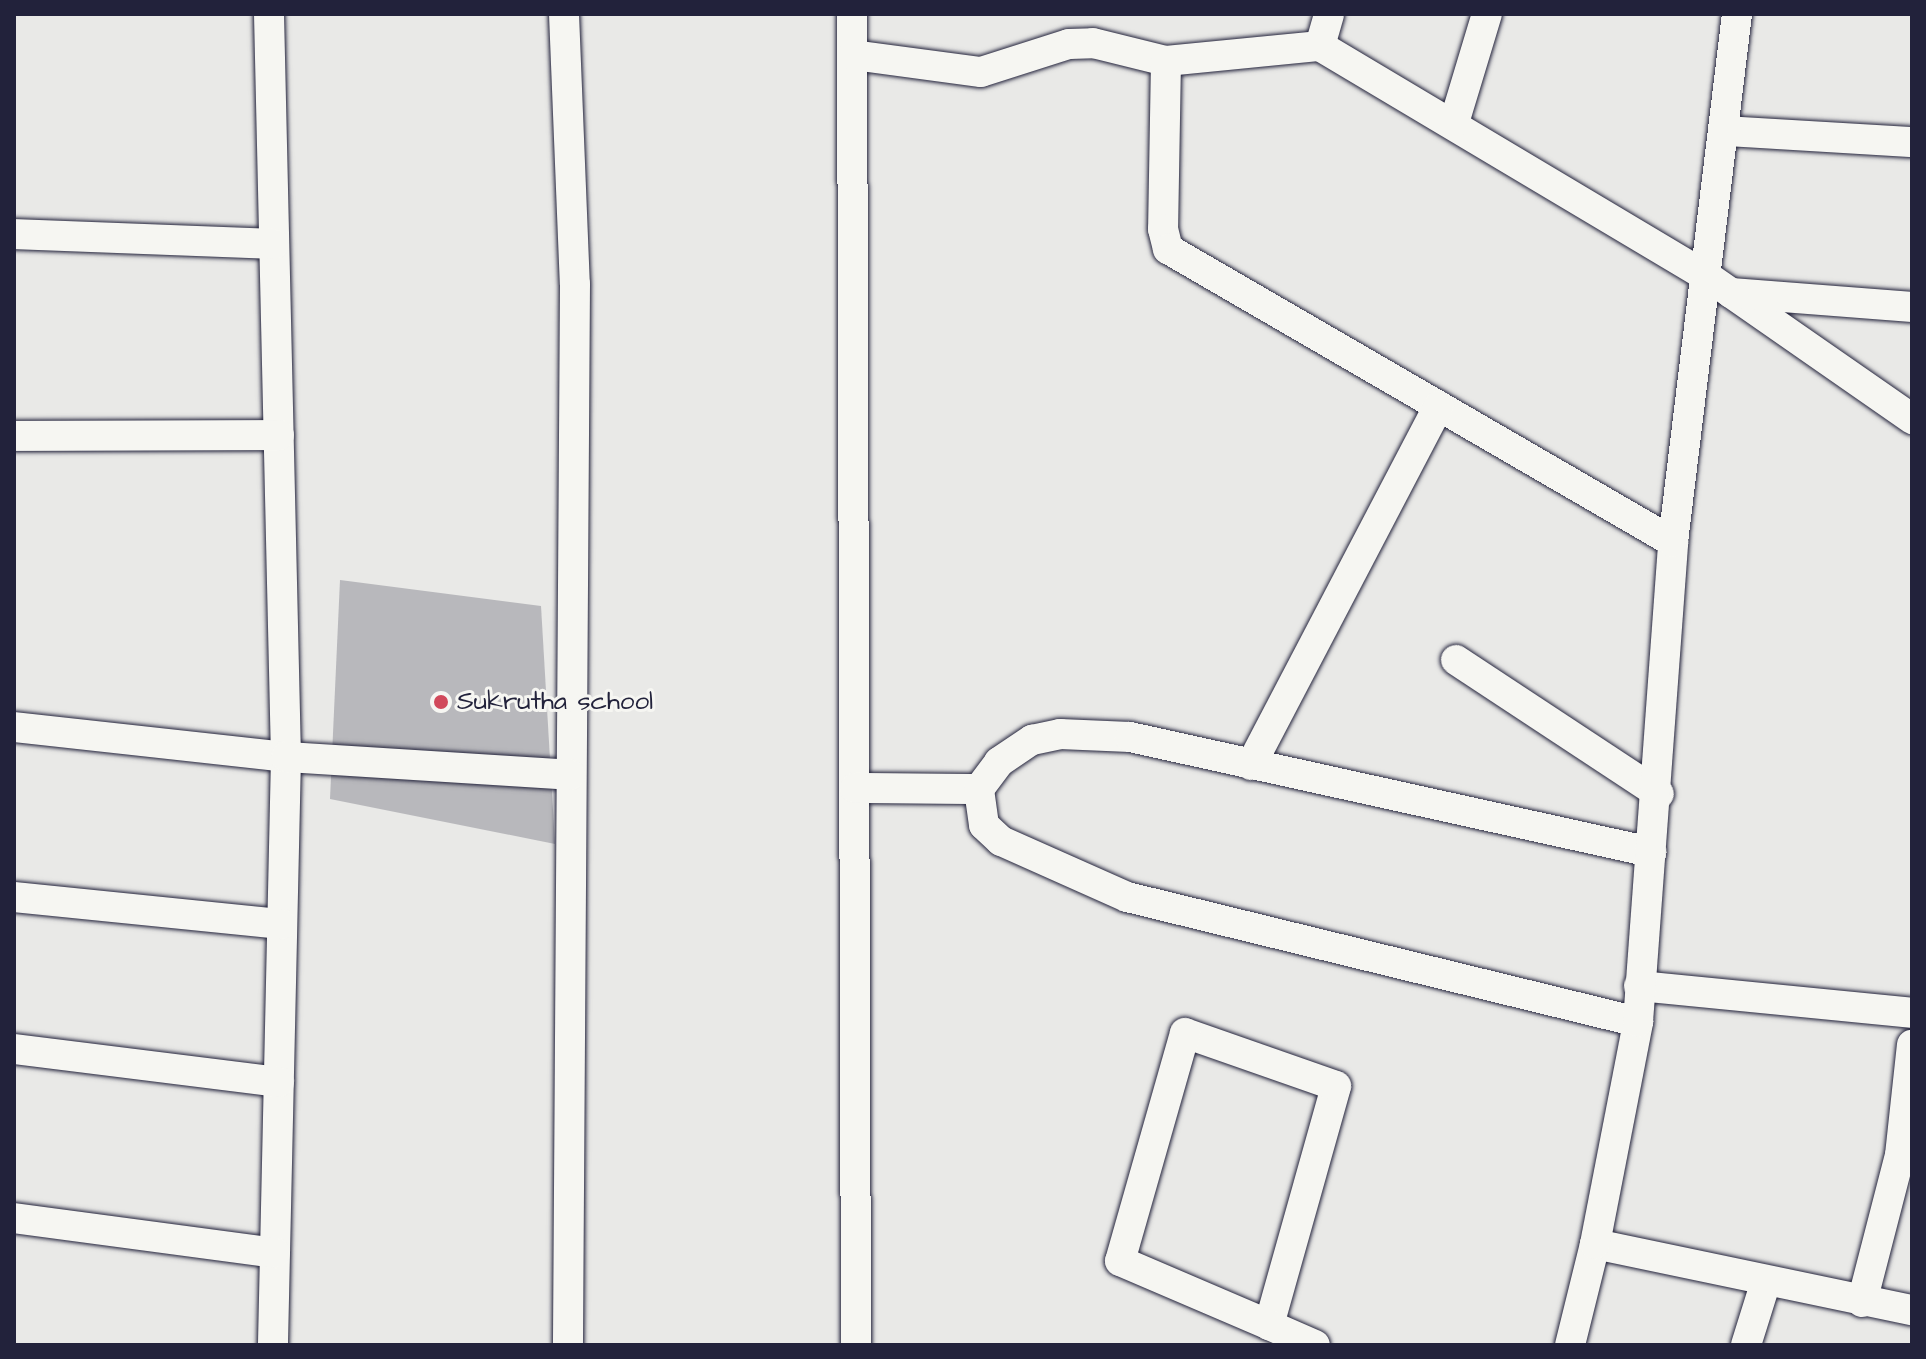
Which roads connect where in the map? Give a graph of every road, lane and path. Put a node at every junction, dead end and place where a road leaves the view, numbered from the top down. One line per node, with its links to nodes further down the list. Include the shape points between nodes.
1 (269, 14): 14 (street)
2 (564, 14): 26 (street, via 575,284)
3 (852, 14): 8 (street)
4 (1329, 14): 7 (street)
5 (1487, 14): 10 (street)
6 (1737, 14): 11 (street)
7 (1320, 46): 9 (street); 10 (street)
8 (853, 55): 9 (street, via 981,72 1069,44 1093,43); 27 (street)
9 (1166, 61): 17 (street, via 1163,229 1168,249)
10 (1454, 123): 15 (street)
11 (1726, 131): 12 (street); 15 (street)
12 (1912, 142)
13 (14, 234): 14 (street)
14 (274, 244): 19 (street)
15 (1718, 284): 16 (street); 18 (street); 21 (street)
16 (1912, 307)
17 (1439, 406): 21 (street); 25 (street)
18 (1912, 419)
19 (279, 435): 20 (street); 24 (street)
20 (14, 436)
21 (1673, 542): 29 (street)
22 (1456, 660): 29 (street)
23 (14, 727): 24 (street)
24 (286, 757): 26 (street); 32 (street)
25 (1251, 765): 28 (street, via 1130,737 1060,734 999,762); 30 (street)
26 (570, 775): 48 (street)
27 (855, 788): 28 (street); 46 (street)
28 (979, 789): 35 (street, via 984,825 1001,841 1127,897)
29 (1659, 794): 30 (street)
30 (1651, 852): 33 (street)
31 (14, 897): 32 (street)
32 (282, 924): 38 (street)
33 (1639, 986): 34 (street); 35 (street)
34 (1912, 1013)
35 (1638, 1022): 40 (street)
36 (1912, 1045): 43 (street, via 1900,1155)
37 (14, 1049): 38 (street)
38 (279, 1082): 41 (street)
39 (14, 1218): 41 (street)
40 (1595, 1244): 42 (street); 50 (street)
41 (275, 1253): 47 (street)
42 (1766, 1281): 43 (street); 51 (street)
43 (1862, 1302): 44 (street)
44 (1912, 1310)
45 (1269, 1325): 45 (street, via 1120,1261 1185,1033 1336,1086); 49 (street)
46 (863, 1342)
47 (273, 1345)
48 (568, 1345)
49 (1315, 1345)
50 (1570, 1345)
51 (1746, 1345)

